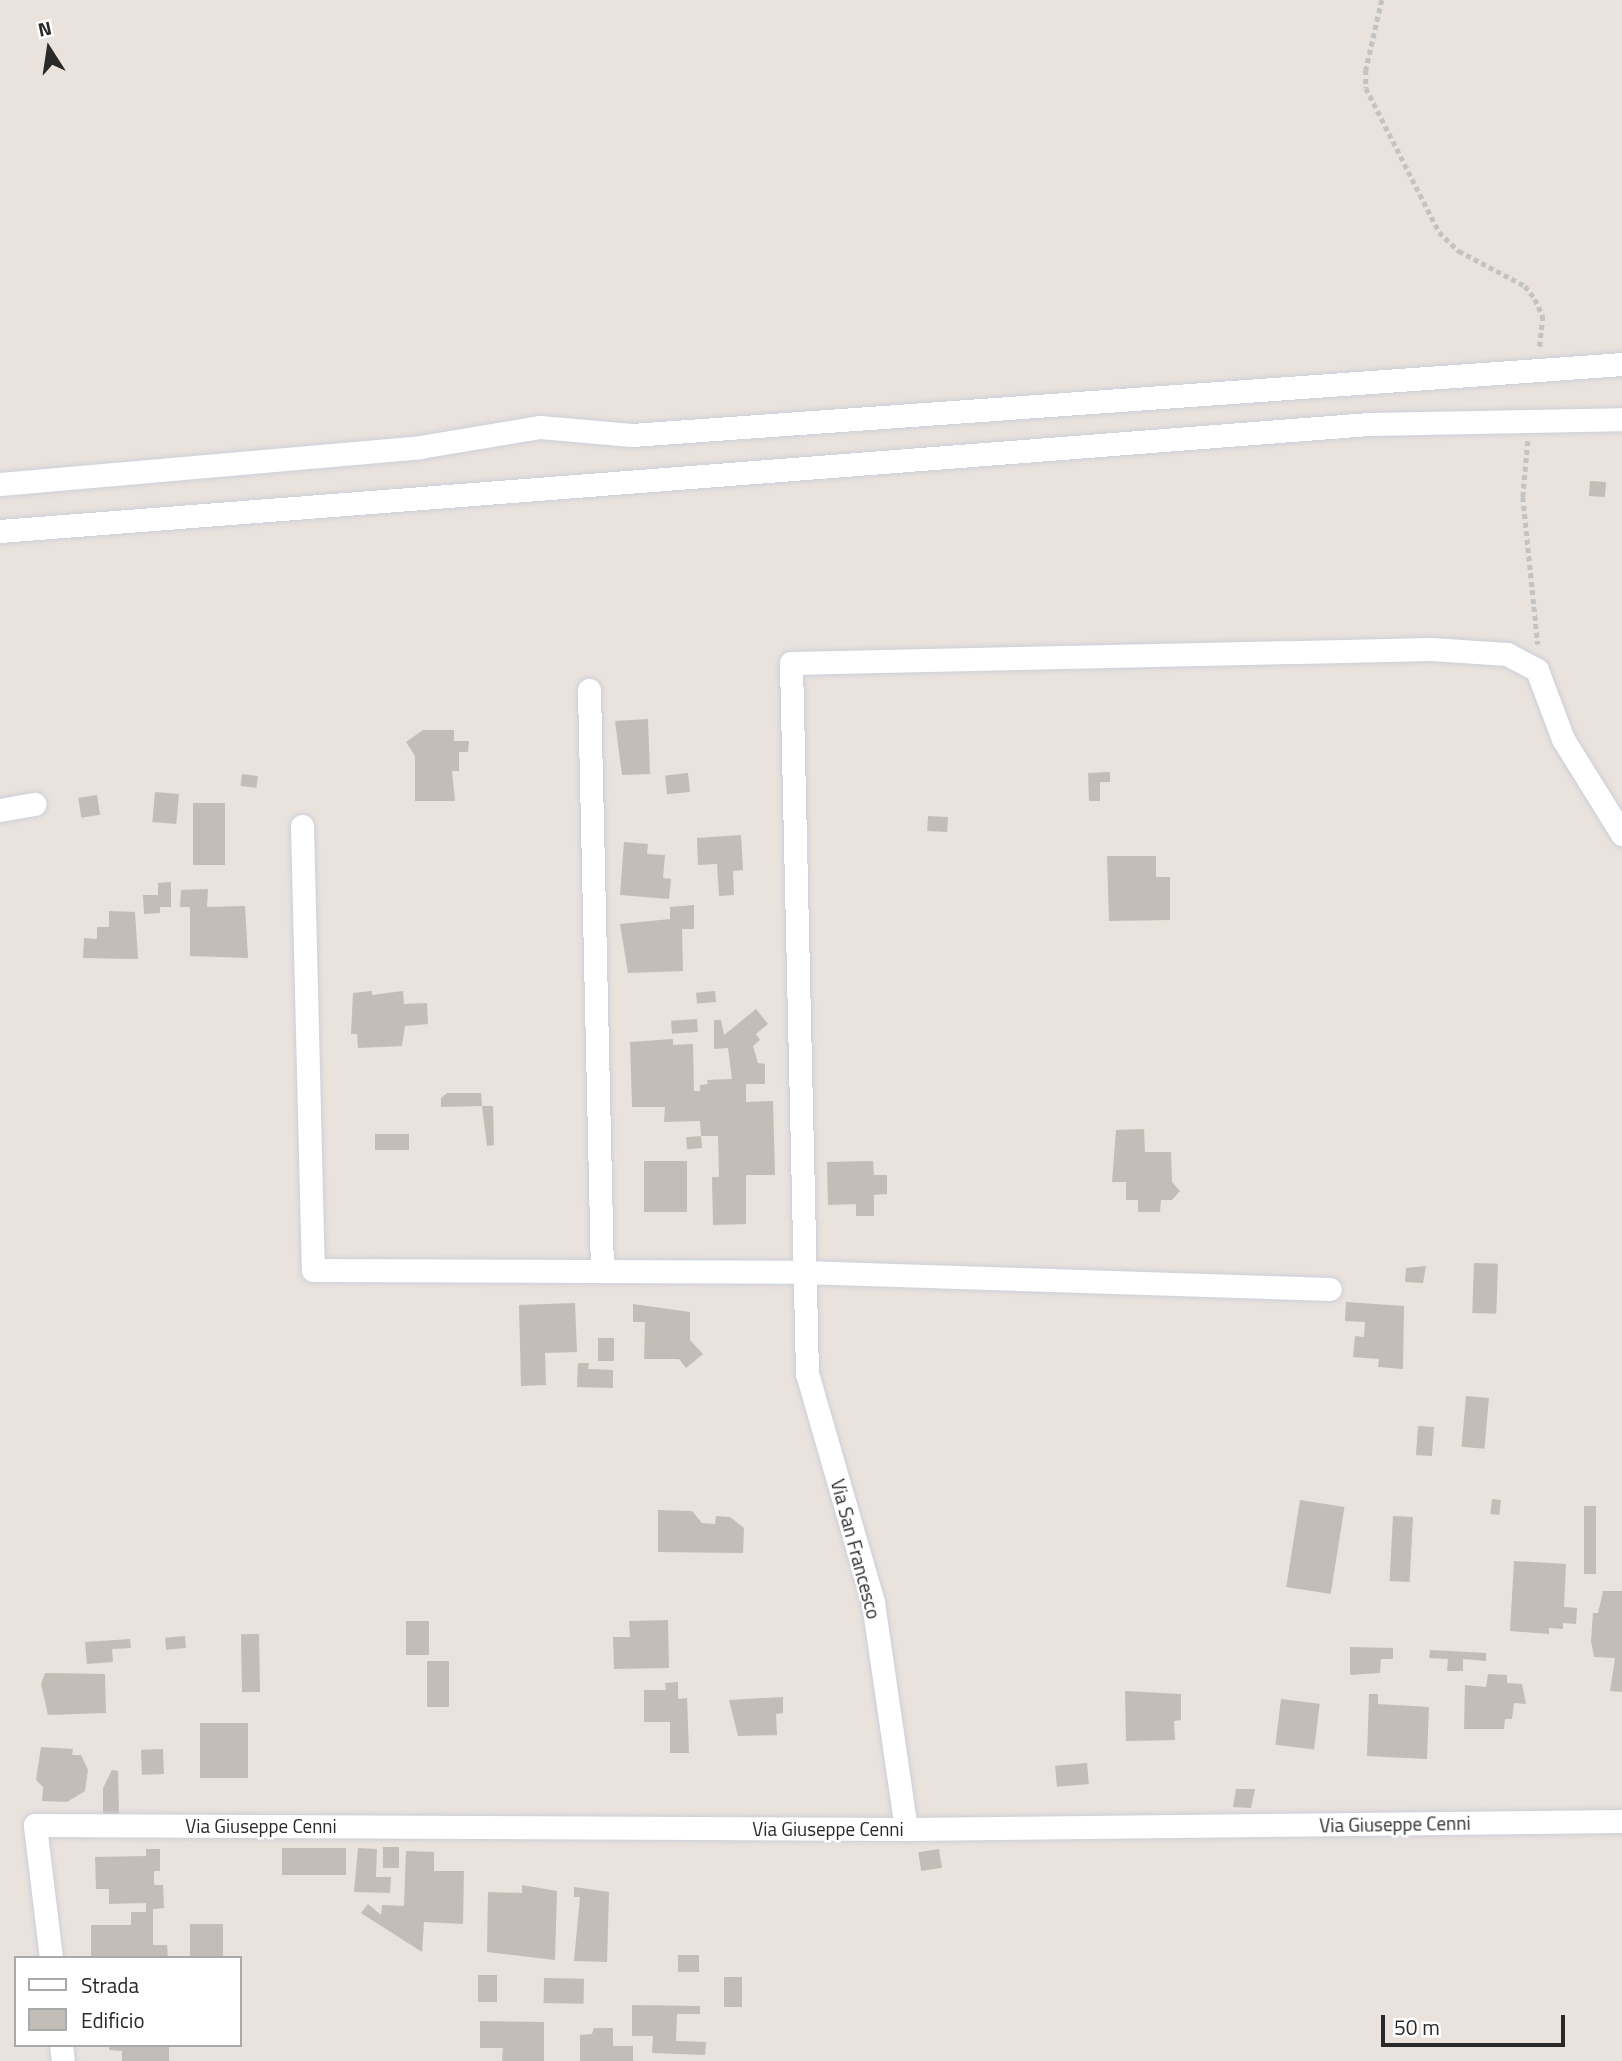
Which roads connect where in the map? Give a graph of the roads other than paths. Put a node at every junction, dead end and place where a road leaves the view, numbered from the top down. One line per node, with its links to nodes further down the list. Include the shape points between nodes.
1 (1622, 363): 3 (street, via 632,435 540,427 420,447)
2 (1622, 419): 4 (street, via 1367,424)
3 (0, 484)
4 (0, 531)
5 (589, 690): 10 (street)
6 (34, 804): 7 (street)
7 (0, 810)
8 (302, 826): 10 (street, via 313,1270)
9 (1622, 834): 11 (street, Via San Francesco, via 1563,739 1537,670 1507,654 1431,649 791,663 798,821)
10 (601, 1271): 11 (street)
11 (803, 1272): 12 (street); 14 (street, Via San Francesco, via 807,1374 873,1602)
12 (1330, 1289)
13 (1622, 1821): 14 (street, Via Giuseppe Cenni)
14 (906, 1829): 15 (street, Via Giuseppe Cenni, via 35,1825)
15 (51, 1956)

